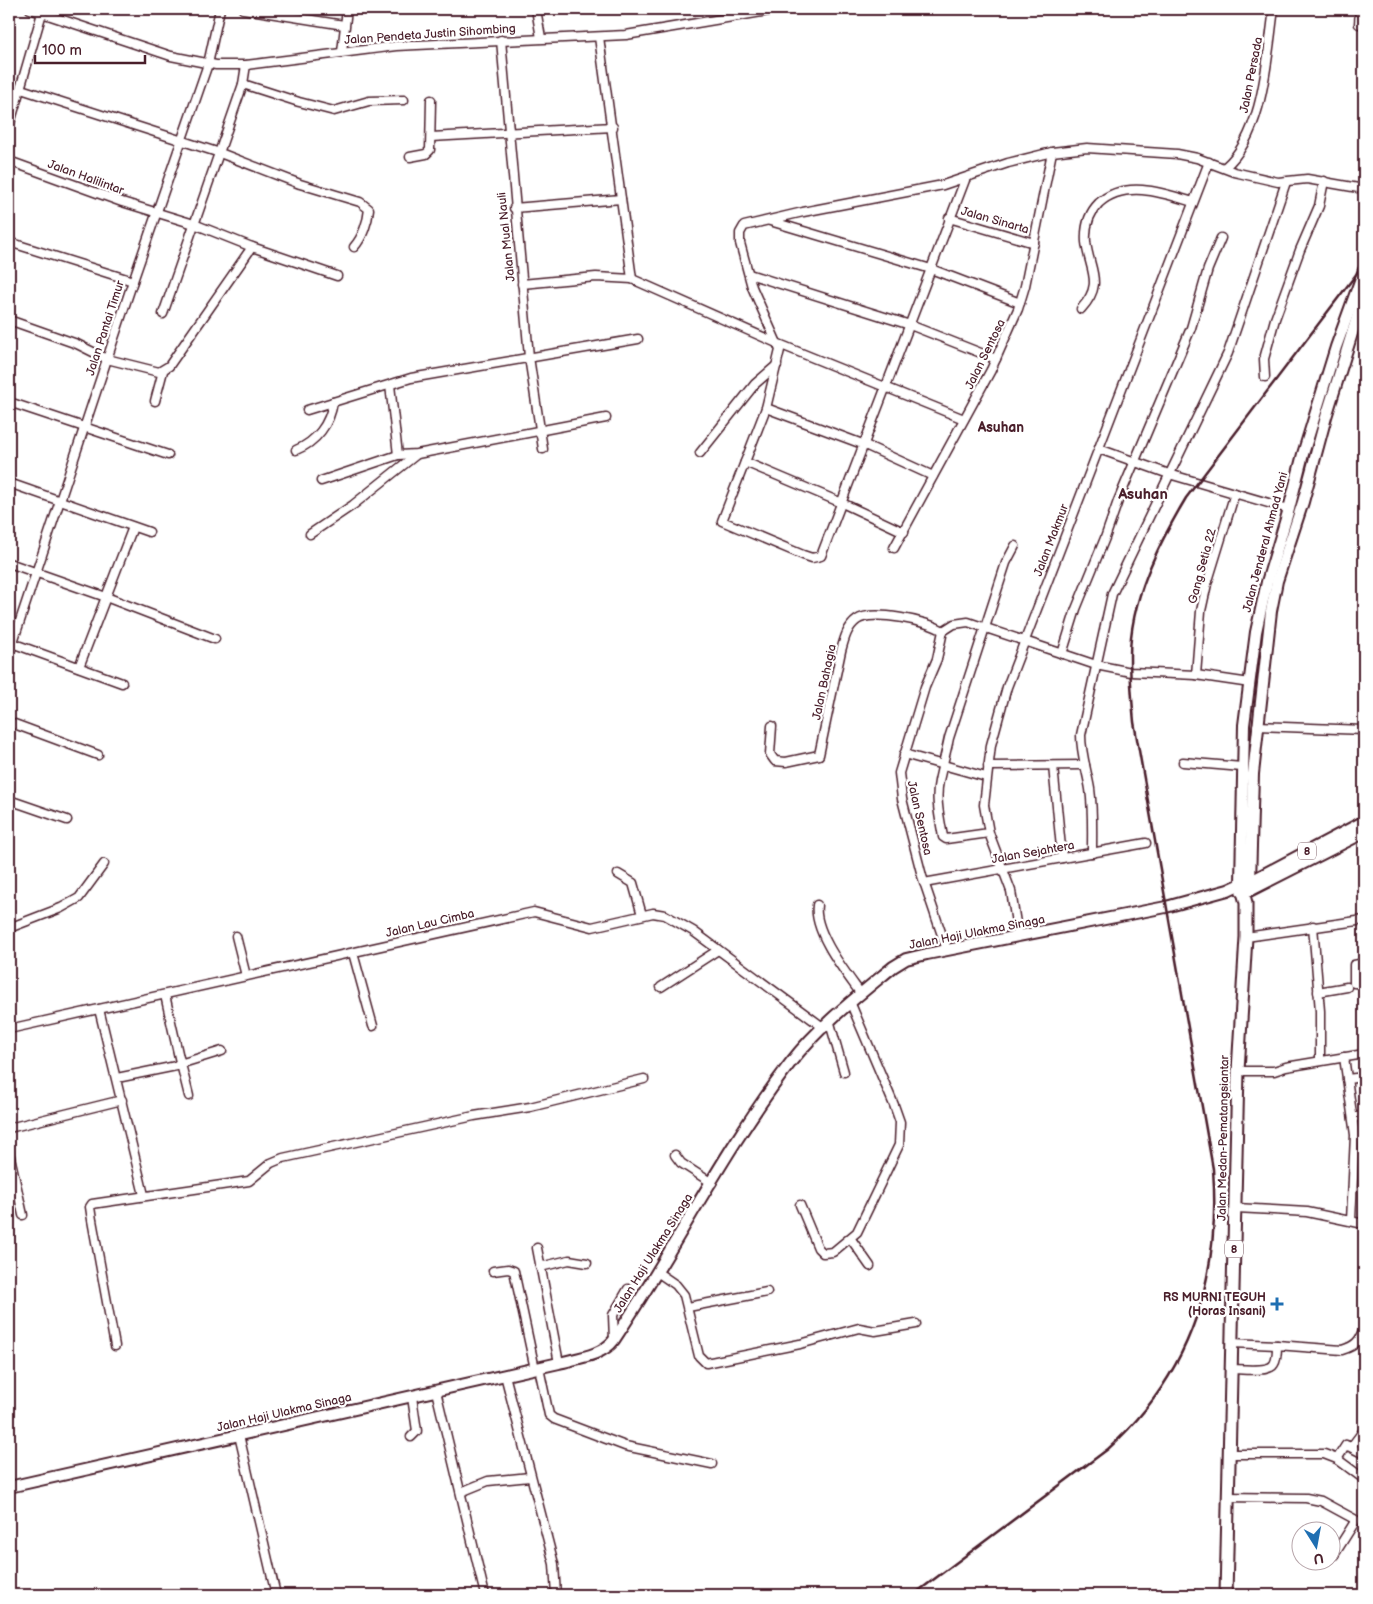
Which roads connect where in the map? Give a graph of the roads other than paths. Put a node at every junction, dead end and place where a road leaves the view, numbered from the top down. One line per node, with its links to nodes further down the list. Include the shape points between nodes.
1 (30, 9): 9 (street, Jalan Pendeta Justin Sihombing)
2 (220, 9): 16 (street, Jalan Pantai Timur)
3 (243, 9): 11 (street)
4 (347, 9): 11 (street)
5 (536, 9): 13 (street)
6 (780, 9): 12 (street, Jalan Pendeta Justin Sihombing)
7 (1274, 9): 32 (street, Jalan Persada, via 1252,125 1238,155)
8 (1360, 9): 10 (street)
9 (42, 13): 16 (street, Jalan Pendeta Justin Sihombing, via 171,56); 19 (street)
10 (1359, 24)
11 (344, 25): 15 (street)
12 (599, 37): 13 (street, Jalan Pendeta Justin Sihombing); 22 (street)
13 (541, 38): 14 (street, Jalan Pendeta Justin Sihombing)
14 (501, 40): 15 (street, Jalan Pendeta Justin Sihombing); 24 (street, Jalan Mual Nauli)
15 (342, 52): 17 (street, Jalan Pendeta Justin Sihombing)
16 (208, 64): 17 (street, Jalan Pendeta Justin Sihombing); 26 (street, Jalan Pantai Timur)
17 (246, 65): 18 (street)
18 (243, 84): 20 (street, via 334,111 369,101); 28 (street)
19 (21, 89): 23 (street); 26 (street)
20 (404, 100)
21 (431, 100): 25 (street)
22 (613, 126): 24 (street); 37 (street)
23 (9, 127)
24 (508, 134): 25 (street); 39 (street, Jalan Mual Nauli)
25 (431, 137): 29 (street, via 429,152)
26 (182, 142): 28 (street); 40 (street, Jalan Pantai Timur)
27 (1052, 152): 31 (street, via 1088,148 1161,152); 33 (street, via 1008,163); 46 (street, Jalan Sentosa)
28 (220, 153): 43 (street); 48 (street, via 367,206 369,212 364,230)
29 (410, 158)
30 (9, 161): 40 (street, Jalan Halilintar)
31 (1209, 162): 32 (street); 38 (street, Jalan Makmur)
32 (1225, 167): 35 (street, via 1234,172)
33 (965, 180): 41 (street); 42 (street)
34 (1324, 181): 35 (street, via 1299,178); 36 (street); 71 (street, via 1319,206 1275,319 1264,359)
35 (1286, 182): 93 (street, via 1236,333)
36 (1364, 189)
37 (621, 199): 39 (street); 53 (street)
38 (1193, 202): 58 (street, via 1169,194 1131,189 1105,198 1092,210 1086,242 1095,286); 85 (street, Jalan Makmur)
39 (514, 208): 55 (street, Jalan Mual Nauli)
40 (157, 213): 43 (street, Jalan Halilintar); 54 (street, Jalan Pantai Timur)
41 (949, 218): 46 (street, Jalan Sinarta); 49 (street)
42 (769, 220): 49 (street); 51 (street, via 744,226 740,233)
43 (194, 224): 47 (street, Jalan Halilintar); 59 (street)
44 (1221, 238): 92 (street, via 1208,269 1191,328)
45 (9, 242): 54 (street)
46 (1034, 243): 57 (street, Jalan Sentosa)
47 (252, 247): 52 (street, Jalan Halilintar); 70 (street, via 216,302)
48 (354, 247)
49 (931, 269): 57 (street); 62 (street)
50 (1364, 270): 100 (main road, Jalan Jenderal Ahmad Yani, via 1336,346)
51 (749, 274): 62 (street); 65 (street)
52 (337, 276)
53 (632, 278): 55 (street, via 596,277); 65 (street)
54 (132, 281): 67 (street, Jalan Pantai Timur)
55 (522, 284): 66 (street, Jalan Mual Nauli)
56 (1364, 295): 63 (main road, Jalan Jenderal Ahmad Yani)
57 (1020, 303): 68 (street, Jalan Sentosa)
58 (1081, 309)
59 (163, 314)
60 (1364, 316): 63 (street)
61 (9, 320): 67 (street, via 77,344)
62 (910, 324): 68 (street); 73 (street)
63 (1355, 327): 106 (main road, Jalan Jenderal Ahmad Yani)
64 (638, 339): 66 (street)
65 (779, 344): 69 (street); 73 (street)
66 (529, 357): 72 (street, via 411,378); 82 (street, Jalan Mual Nauli)
67 (107, 359): 70 (street, via 155,372); 81 (street, Jalan Pantai Timur)
68 (996, 359): 80 (street, Jalan Sentosa)
69 (777, 365): 77 (street); 87 (street, via 755,384)
70 (163, 371): 74 (street)
71 (1265, 376)
72 (390, 385): 76 (street); 89 (street)
73 (887, 387): 80 (street); 83 (street)
74 (155, 401)
75 (9, 402): 81 (street)
76 (333, 402): 78 (street); 86 (street, via 316,438 310,445)
77 (766, 408): 83 (street); 91 (street)
78 (307, 410)
79 (606, 418): 82 (street)
80 (964, 419): 94 (street, Jalan Sentosa)
81 (84, 427): 90 (street); 98 (street, Jalan Pantai Timur)
82 (541, 430): 84 (street, Jalan Mual Nauli); 88 (street)
83 (865, 445): 94 (street); 99 (street)
84 (544, 449)
85 (1099, 449): 92 (street); 116 (street, Jalan Makmur)
86 (296, 450)
87 (700, 453)
88 (417, 454): 89 (street); 104 (street, via 353,505)
89 (398, 455): 95 (street)
90 (168, 456)
91 (744, 462): 99 (street); 99 (street, via 722,521 803,555 821,556)
92 (1134, 463): 93 (street); 119 (street, via 1076,609)
93 (1169, 474): 97 (street); 120 (street, via 1112,594)
94 (933, 476): 103 (street, Jalan Sentosa)
95 (322, 481)
96 (9, 483): 98 (street)
97 (1235, 494): 100 (street); 122 (street, Gang Setia 22, via 1201,611)
98 (59, 500): 101 (street); 110 (street, Jalan Pantai Timur)
99 (842, 503): 103 (street)
100 (1290, 509): 105 (main road, Jalan Jenderal Ahmad Yani)
101 (133, 526): 102 (street); 111 (street)
102 (150, 532)
103 (904, 532): 108 (street, Jalan Sentosa)
104 (310, 534)
105 (1280, 534): 106 (main road); 112 (main road, Jalan Jenderal Ahmad Yani)
106 (1292, 537): 112 (main road, Jalan Jenderal Ahmad Yani)
107 (1015, 546): 113 (street, via 1006,563)
108 (894, 548)
109 (9, 563): 110 (street)
110 (36, 573): 111 (street); 117 (street, Jalan Pantai Timur)
111 (106, 597): 115 (street); 121 (street)
112 (1265, 614): 123 (main road, Jalan Jenderal Ahmad Yani); 127 (main road, Jalan Jenderal Ahmad Yani)
113 (986, 628): 114 (street, via 961,622); 116 (street); 132 (street, via 949,738)
114 (943, 631): 126 (street, Jalan Bahagia, via 923,621 905,618 864,616 857,619 843,644 820,752 816,757 775,761 770,754); 129 (street, Jalan Sentosa, via 937,659)
115 (216, 639)
116 (1025, 640): 119 (street); 133 (street, Jalan Makmur, via 1007,686)
117 (11, 642): 118 (street, Jalan Pantai Timur); 121 (street)
118 (9, 654)
119 (1062, 654): 120 (street)
120 (1096, 664): 122 (street, via 1131,672); 135 (street, via 1081,735)
121 (79, 667): 124 (street)
122 (1196, 675): 123 (street)
123 (1250, 683): 136 (main road, Jalan Jenderal Ahmad Yani)
124 (122, 684)
125 (9, 722): 130 (street)
126 (772, 726)
127 (1257, 726): 128 (street); 150 (main road, Jalan Jenderal Ahmad Yani)
128 (1364, 730)
129 (904, 754): 132 (street); 149 (street, Jalan Sentosa, via 899,773 902,800)
130 (98, 755)
131 (1183, 762): 136 (street)
132 (944, 765): 137 (street); 142 (street, via 938,782 943,837)
133 (988, 766): 134 (street); 137 (street, Jalan Makmur)
134 (1053, 766): 135 (street); 145 (street)
135 (1085, 766): 144 (street, via 1092,815)
136 (1242, 767): 150 (main road, Jalan Jenderal Ahmad Yani)
137 (986, 776): 142 (street, Jalan Makmur, via 984,805)
138 (9, 800): 139 (street)
139 (67, 820)
140 (1364, 822): 150 (highway, 8)
141 (1364, 832): 150 (highway, 8)
142 (989, 833): 147 (street, Jalan Makmur)
143 (1146, 843): 144 (street, Jalan Sejahtera)
144 (1092, 853): 145 (street, Jalan Sejahtera)
145 (1062, 858): 147 (street, Jalan Sejahtera)
146 (104, 864): 155 (street, via 79,898)
147 (1003, 869): 149 (street, Jalan Sejahtera); 157 (street, Jalan Makmur, via 1011,891)
148 (618, 874): 152 (street, via 633,884)
149 (924, 883): 160 (street, Jalan Sentosa)
150 (1246, 887): 157 (main road, Jalan Haji Ulakma Sinaga, via 1166,907); 158 (highway, Jalan Medan-Pematangsiantar / 8)
151 (817, 905): 168 (street, via 816,918 833,953)
152 (642, 915): 159 (street, Jalan Lau Cimba, via 665,915); 161 (street, Jalan Lau Cimba, via 592,927 525,913)
153 (1364, 920): 154 (street)
154 (1313, 926): 158 (street); 167 (street)
155 (9, 928)
156 (236, 936): 163 (street)
157 (1018, 936): 160 (main road, Jalan Haji Ulakma Sinaga)
158 (1246, 937): 180 (highway, Jalan Medan-Pematangsiantar / 8)
159 (718, 950): 165 (street); 173 (street, Jalan Lau Cimba)
160 (947, 950): 168 (main road, Jalan Haji Ulakma Sinaga, via 893,966)
161 (352, 953): 163 (street, Jalan Lau Cimba); 172 (street)
162 (1364, 963): 164 (street, via 1354,965 1352,978 1354,983)
163 (246, 976): 169 (street, Jalan Lau Cimba)
164 (1364, 984)
165 (661, 987)
166 (1347, 987): 167 (street)
167 (1318, 992): 178 (street)
168 (861, 994): 170 (main road, Jalan Haji Ulakma Sinaga)
169 (165, 995): 171 (street, Jalan Lau Cimba); 179 (street)
170 (851, 1004): 173 (main road, Jalan Haji Ulakma Sinaga); 200 (street, via 894,1105 901,1137 900,1145)
171 (99, 1009): 174 (street, Jalan Lau Cimba); 183 (street)
172 (373, 1026)
173 (827, 1026): 181 (street); 193 (main road, Jalan Haji Ulakma Sinaga, via 792,1062)
174 (9, 1029)
175 (222, 1052): 179 (street)
176 (1364, 1054): 177 (street)
177 (1344, 1056): 178 (street); 185 (street)
178 (1320, 1061): 180 (street, via 1274,1072)
179 (182, 1062): 183 (street); 186 (street)
180 (1238, 1071): 196 (highway, Jalan Medan-Pematangsiantar / 8)
181 (844, 1072)
182 (1364, 1077): 185 (street)
183 (117, 1078): 187 (street)
184 (644, 1079): 194 (street, via 530,1107 474,1116 284,1158 271,1163 249,1181)
185 (1347, 1079): 189 (street)
186 (189, 1096)
187 (122, 1100): 190 (street); 194 (street)
188 (1364, 1115): 189 (street)
189 (1353, 1118): 198 (street, via 1355,1172)
190 (9, 1128)
191 (9, 1152): 197 (street)
192 (675, 1155): 193 (street, via 681,1163)
193 (712, 1183): 206 (main road, Jalan Haji Ulakma Sinaga)
194 (144, 1195): 215 (street, via 90,1206)
195 (800, 1205): 200 (street, via 823,1253 833,1252)
196 (1236, 1208): 198 (street, via 1307,1212); 213 (highway, Jalan Medan-Pematangsiantar / 8)
197 (23, 1215)
198 (1351, 1221): 199 (street)
199 (1364, 1224)
200 (851, 1239): 203 (street)
201 (537, 1248): 204 (street)
202 (586, 1263): 204 (street, via 569,1260)
203 (870, 1266)
204 (540, 1267): 216 (street)
205 (493, 1272): 217 (street, via 514,1271)
206 (656, 1272): 209 (street, via 682,1291); 212 (main road, Jalan Haji Ulakma Sinaga)
207 (628, 1289): 212 (street, via 613,1315)
208 (767, 1292): 209 (street)
209 (688, 1307): 210 (street, via 699,1356 706,1363 860,1328 876,1331)
210 (916, 1324)
211 (1364, 1327): 214 (street, via 1361,1339 1342,1350)
212 (614, 1340): 216 (main road, Jalan Haji Ulakma Sinaga, via 598,1352)
213 (1232, 1342): 214 (street); 218 (highway, Jalan Medan-Pematangsiantar / 8)
214 (1277, 1345): 218 (street, via 1271,1367)
215 (115, 1346)
216 (559, 1364): 217 (main road, Jalan Haji Ulakma Sinaga)
217 (537, 1368): 219 (main road, Jalan Haji Ulakma Sinaga); 229 (street, via 549,1415 554,1419 625,1446)
218 (1231, 1369): 226 (highway, Jalan Medan-Pematangsiantar / 8)
219 (505, 1375): 220 (main road, Jalan Haji Ulakma Sinaga); 230 (street)
220 (436, 1391): 221 (main road, Jalan Haji Ulakma Sinaga); 233 (street)
221 (412, 1396): 223 (main road, Jalan Haji Ulakma Sinaga); 224 (street, via 417,1431)
222 (1364, 1430): 225 (street)
223 (240, 1435): 232 (main road, Jalan Haji Ulakma Sinaga); 236 (street)
224 (411, 1437)
225 (1352, 1446): 227 (street); 228 (street, via 1346,1445)
226 (1228, 1454): 228 (street, via 1314,1453); 234 (highway, Jalan Medan-Pematangsiantar / 8)
227 (1364, 1454)
228 (1337, 1459): 231 (street)
229 (712, 1464)
230 (530, 1477): 233 (street, via 488,1481); 238 (street, via 554,1564)
231 (1364, 1479)
232 (9, 1487)
233 (461, 1492): 237 (street)
234 (1227, 1497): 235 (street, via 1286,1496 1321,1501 1356,1520); 239 (highway, Jalan Medan-Pematangsiantar / 8)
235 (1340, 1545)
236 (276, 1595)
237 (485, 1595)
238 (556, 1595)
239 (1226, 1595)

